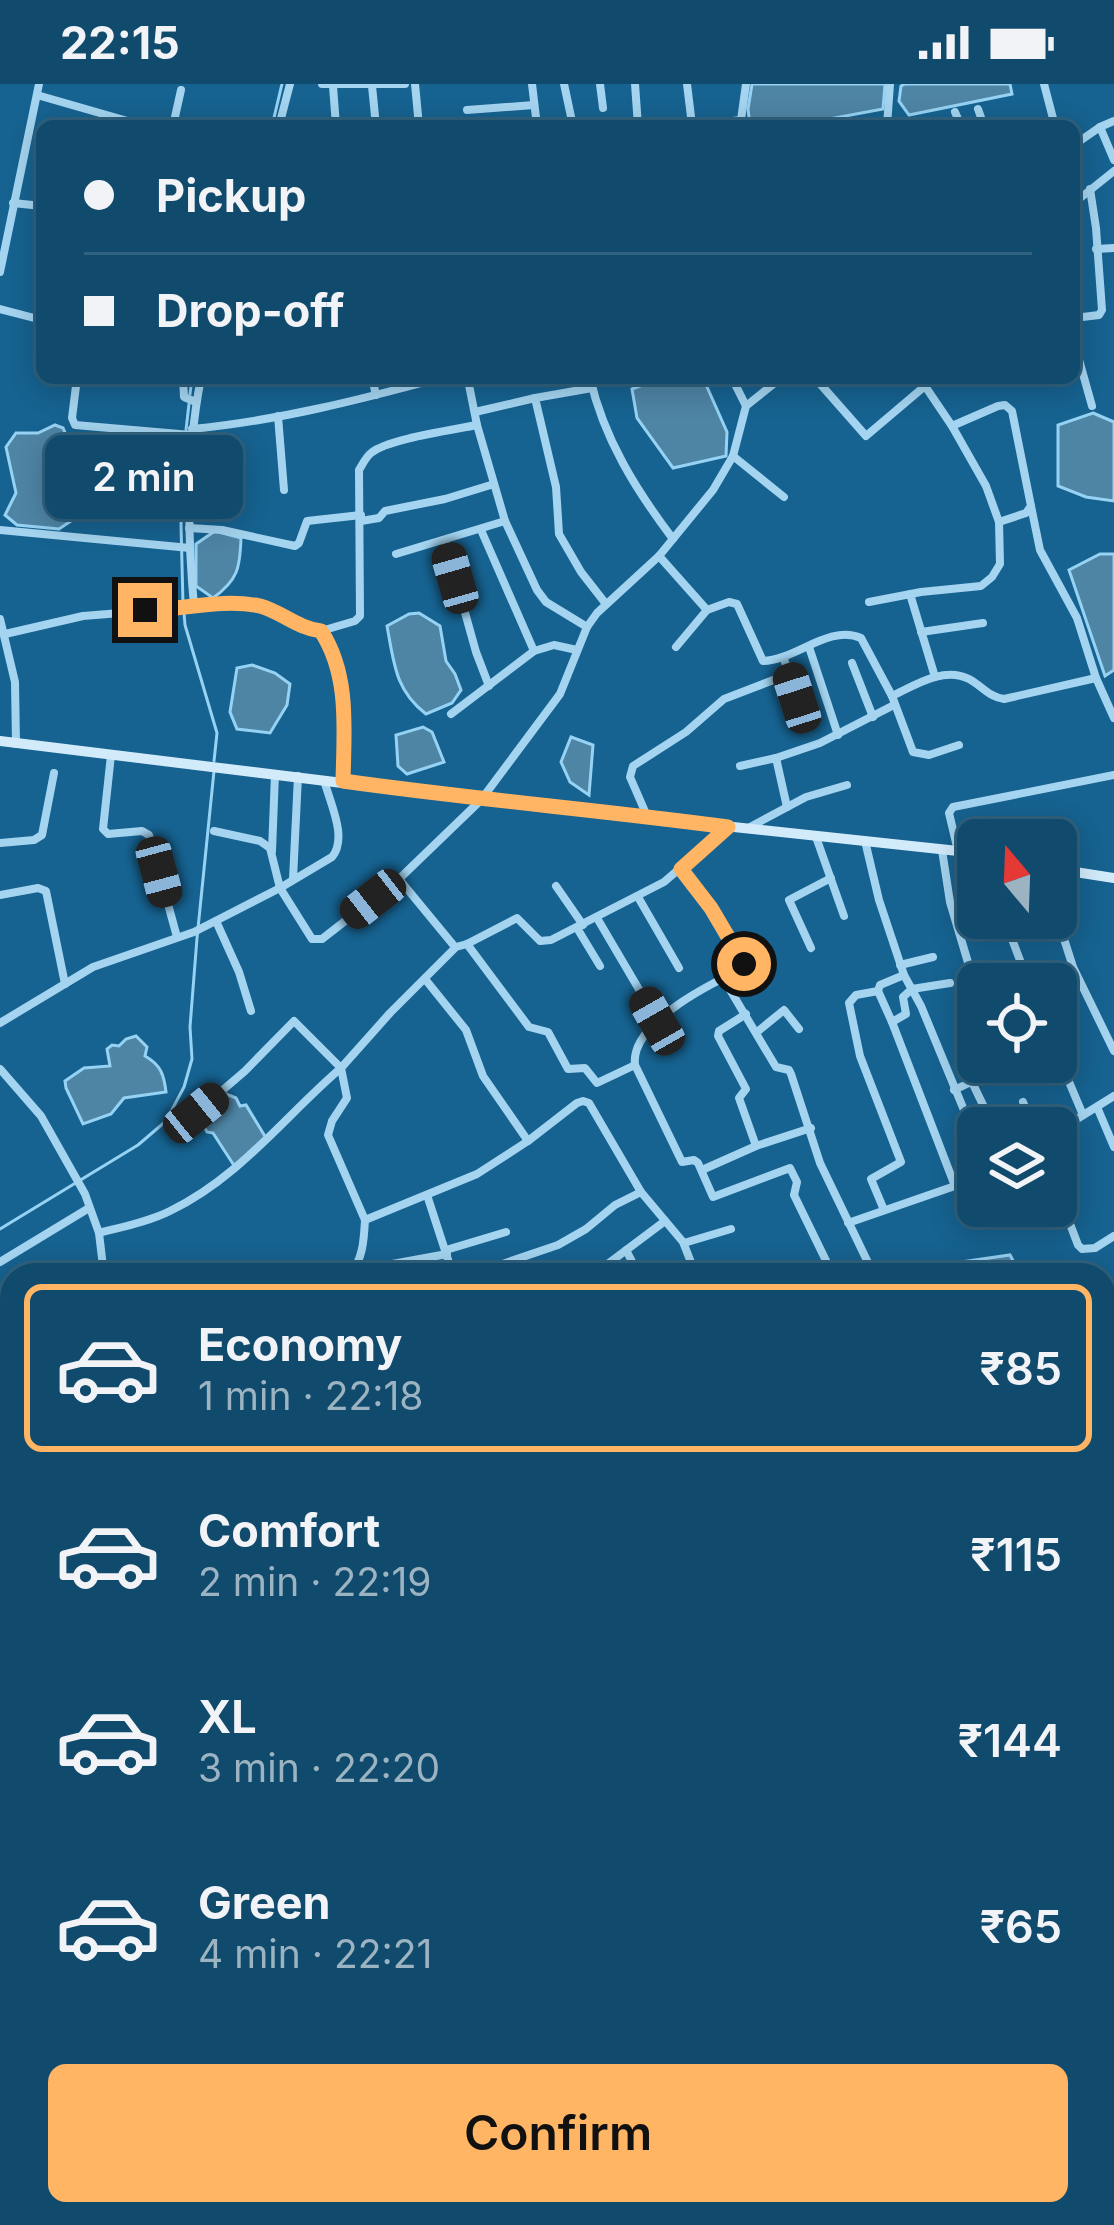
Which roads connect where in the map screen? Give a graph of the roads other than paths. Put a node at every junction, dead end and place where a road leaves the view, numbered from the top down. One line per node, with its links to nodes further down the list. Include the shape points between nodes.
1 (40, 84): 17 (street)
2 (290, 84): 25 (street)
3 (322, 84): 14 (street)
4 (405, 84): 15 (street)
5 (415, 84): 28 (street)
6 (532, 84): 18 (street)
7 (564, 84): 30 (street)
8 (600, 84): 19 (street)
9 (635, 84): 31 (street)
10 (687, 84): 32 (street)
11 (746, 84): 33 (street)
12 (890, 84): 34 (street)
13 (1043, 84): 37 (street)
14 (332, 85): 15 (street); 26 (street)
15 (371, 85): 27 (street)
16 (181, 89): 24 (street)
17 (37, 95): 23 (street); 45 (street)
18 (534, 105): 21 (street); 29 (street)
19 (603, 108)
20 (978, 109): 36 (street)
21 (467, 110)
22 (956, 112): 35 (street)
23 (120, 120)
24 (174, 120)
25 (281, 120)
26 (335, 120)
27 (375, 120)
28 (418, 120)
29 (536, 120)
30 (572, 120)
31 (638, 120)
32 (690, 120)
33 (741, 120)
34 (887, 120)
35 (959, 120)
36 (982, 120)
37 (1053, 120)
38 (1114, 121): 39 (street)
39 (1100, 127): 40 (street); 41 (street)
40 (1080, 141)
41 (1114, 160)
42 (1114, 171): 43 (street)
43 (1090, 189): 44 (street); 48 (street)
44 (1080, 198)
45 (13, 203): 46 (street); 49 (street)
46 (36, 205)
47 (1114, 248): 48 (street)
48 (1096, 250): 51 (street, via 1101,313)
49 (0, 272)
50 (0, 309): 52 (street)
51 (1080, 316)
52 (36, 318)
53 (1080, 369): 73 (street)
54 (76, 384): 78 (street, via 72,418 80,427)
55 (183, 384): 71 (street)
56 (199, 384): 71 (street)
57 (373, 384): 69 (street)
58 (417, 384): 69 (street)
59 (468, 384): 74 (street)
60 (581, 384): 70 (street)
61 (592, 384): 90 (street, via 617,455)
62 (735, 384): 72 (street)
63 (760, 384): 68 (street)
64 (772, 384): 68 (street)
65 (820, 384): 66 (street, via 866,436)
66 (920, 384)
67 (923, 384): 77 (street)
68 (763, 390): 72 (street)
69 (376, 395): 75 (street)
70 (535, 398): 74 (street); 97 (street, via 559,534)
71 (192, 401): 78 (street)
72 (746, 406): 79 (street)
73 (1092, 406)
74 (475, 412): 76 (street)
75 (278, 416): 78 (street); 81 (street)
76 (477, 425): 80 (street); 84 (street, via 370,454 359,470)
77 (952, 426): 83 (street, via 1009,408); 86 (street)
78 (188, 433): 87 (street)
79 (733, 456): 82 (street); 90 (street)
80 (494, 484): 84 (street); 85 (street)
81 (284, 490)
82 (784, 496)
83 (1031, 506): 86 (street); 114 (street, via 1040,550 1077,618)
84 (361, 518): 87 (street, via 307,521 295,545); 103 (street, via 360,616)
85 (505, 521): 89 (street); 102 (street, via 541,597)
86 (999, 522): 95 (street, via 1000,564 987,583)
87 (189, 528): 92 (street)
88 (0, 530): 92 (street)
89 (481, 530): 91 (street); 109 (street)
90 (673, 539): 94 (street)
91 (445, 542): 93 (street); 115 (street)
92 (184, 547): 98 (street)
93 (396, 554)
94 (658, 556): 97 (street); 99 (street)
95 (910, 593): 96 (street); 104 (street)
96 (869, 602)
97 (606, 604): 102 (street)
98 (188, 607): 103 (street, via 260,606); 105 (street, via 83,616)
99 (707, 610): 106 (street); 110 (street, via 733,602 763,661)
100 (0, 619): 105 (street)
101 (983, 622): 104 (street)
102 (587, 627): 108 (street)
103 (321, 631): 133 (street, via 342,682)
104 (922, 632): 113 (street)
105 (5, 634): 123 (street)
106 (676, 647)
107 (809, 647): 110 (street); 117 (street, via 838,634 861,638); 121 (street)
108 (578, 650): 109 (street); 135 (street, via 560,694)
109 (534, 651): 115 (street)
110 (784, 658): 112 (street)
111 (852, 663): 120 (street)
112 (789, 674): 116 (street); 137 (street, via 724,699 633,766)
113 (935, 676): 114 (street, via 964,676 998,699); 117 (street)
114 (1096, 678): 119 (street)
115 (489, 686): 118 (street)
116 (797, 698)
117 (893, 700): 120 (street); 124 (street, via 917,754)
118 (451, 714)
119 (1114, 716)
120 (874, 717): 121 (street)
121 (838, 735): 126 (street)
122 (0, 741): 123 (main road)
123 (16, 744): 125 (main road)
124 (959, 745)
125 (111, 755): 129 (main road); 162 (street, via 103,829 148,835)
126 (776, 758): 127 (street); 136 (street)
127 (740, 766)
128 (54, 773): 143 (street, via 42,836)
129 (275, 774): 131 (main road); 147 (street)
130 (1114, 775): 144 (street, via 952,807)
131 (298, 776): 132 (main road); 153 (street)
132 (324, 779): 133 (main road); 153 (street, via 339,848)
133 (343, 781): 135 (main road)
134 (847, 785): 136 (street)
135 (481, 800): 137 (main road); 152 (street)
136 (787, 807): 139 (street)
137 (647, 816): 138 (main road)
138 (728, 827): 139 (main road); 148 (street)
139 (749, 828): 141 (main road)
140 (214, 831): 147 (street, via 260,841)
141 (816, 835): 142 (main road); 150 (street)
142 (865, 841): 145 (main road); 171 (street)
143 (0, 842)
144 (957, 847)
145 (942, 850): 146 (main road); 168 (street)
146 (957, 851)
147 (272, 853): 155 (street)
148 (681, 869): 157 (street); 172 (street, via 743,961)
149 (1077, 872): 151 (main road)
150 (831, 878): 158 (street); 166 (street, via 789,900)
151 (1114, 878)
152 (399, 879): 155 (street, via 318,940); 165 (street)
153 (293, 880): 155 (street)
154 (556, 886): 161 (street)
155 (280, 888): 160 (street)
156 (0, 895): 175 (street, via 46,891)
157 (638, 897): 159 (street); 170 (street)
158 (844, 916)
159 (597, 918): 161 (street); 180 (street)
160 (217, 920): 162 (street); 178 (street)
161 (580, 927): 164 (street, via 543,942 517,918); 169 (street)
162 (178, 937): 175 (street)
163 (1064, 939): 185 (street)
164 (467, 944): 165 (street); 186 (street, via 529,1027 548,1032 568,1069 585,1068 597,1083)
165 (456, 947): 173 (street)
166 (812, 948)
167 (933, 957): 171 (street)
168 (968, 963)
169 (600, 966)
170 (679, 968)
171 (902, 970): 176 (street); 177 (street)
172 (723, 978): 179 (street); 180 (street)
173 (425, 979): 187 (street); 201 (street, via 461,1023 488,1084)
174 (950, 983): 176 (street)
175 (65, 984): 182 (street)
176 (912, 989): 181 (street, via 903,997 906,1014); 191 (street)
177 (878, 991): 181 (street); 209 (street, via 849,1003 860,1055 902,1162 871,1179)
178 (251, 1011)
179 (746, 1014): 184 (street); 202 (street, via 718,1033 746,1089 739,1100)
180 (657, 1021): 186 (street, via 639,1041)
181 (892, 1022): 205 (street)
182 (0, 1023)
183 (799, 1029): 184 (street, via 784,1010)
184 (757, 1032): 200 (street, via 778,1069 791,1073)
185 (1114, 1051)
186 (635, 1065): 204 (street, via 682,1162 696,1160)
187 (341, 1068): 197 (street, via 294,1021); 210 (street, via 347,1098 328,1135); 216 (street, via 212,1185 163,1214)
188 (0, 1069): 208 (street, via 41,1116)
189 (970, 1083): 191 (street)
190 (1070, 1083): 198 (street)
191 (954, 1090): 194 (street)
192 (1114, 1096): 196 (street)
193 (1023, 1102): 195 (street)
194 (962, 1107)
195 (1025, 1107)
196 (1097, 1107): 198 (street); 203 (street)
197 (196, 1113)
198 (1083, 1115): 199 (street)
199 (1077, 1119)
200 (811, 1128): 202 (street); 212 (street)
201 (528, 1141): 206 (street, via 586,1101); 207 (street)
202 (756, 1146): 204 (street)
203 (1114, 1147)
204 (702, 1170): 230 (street, via 716,1197 790,1168 794,1195)
205 (955, 1186): 209 (street)
206 (641, 1192): 211 (street); 226 (street, via 558,1245)
207 (428, 1195): 210 (street); 220 (street)
208 (89, 1208): 216 (street); 221 (street)
209 (884, 1210): 212 (street)
210 (365, 1220): 223 (street)
211 (664, 1221): 218 (street); 219 (street)
212 (848, 1223): 231 (street)
213 (1071, 1227): 217 (street, via 1082,1250)
214 (731, 1228): 218 (street)
215 (506, 1232): 220 (street)
216 (99, 1233): 222 (street)
217 (1114, 1236)
218 (684, 1243): 229 (street)
219 (626, 1250): 227 (street); 228 (street)
220 (446, 1252): 224 (street); 225 (street)
221 (0, 1262)
222 (103, 1263)
223 (357, 1263)
224 (397, 1263)
225 (449, 1263)
226 (505, 1263)
227 (608, 1263)
228 (632, 1263)
229 (692, 1263)
230 (827, 1263)
231 (868, 1263)

